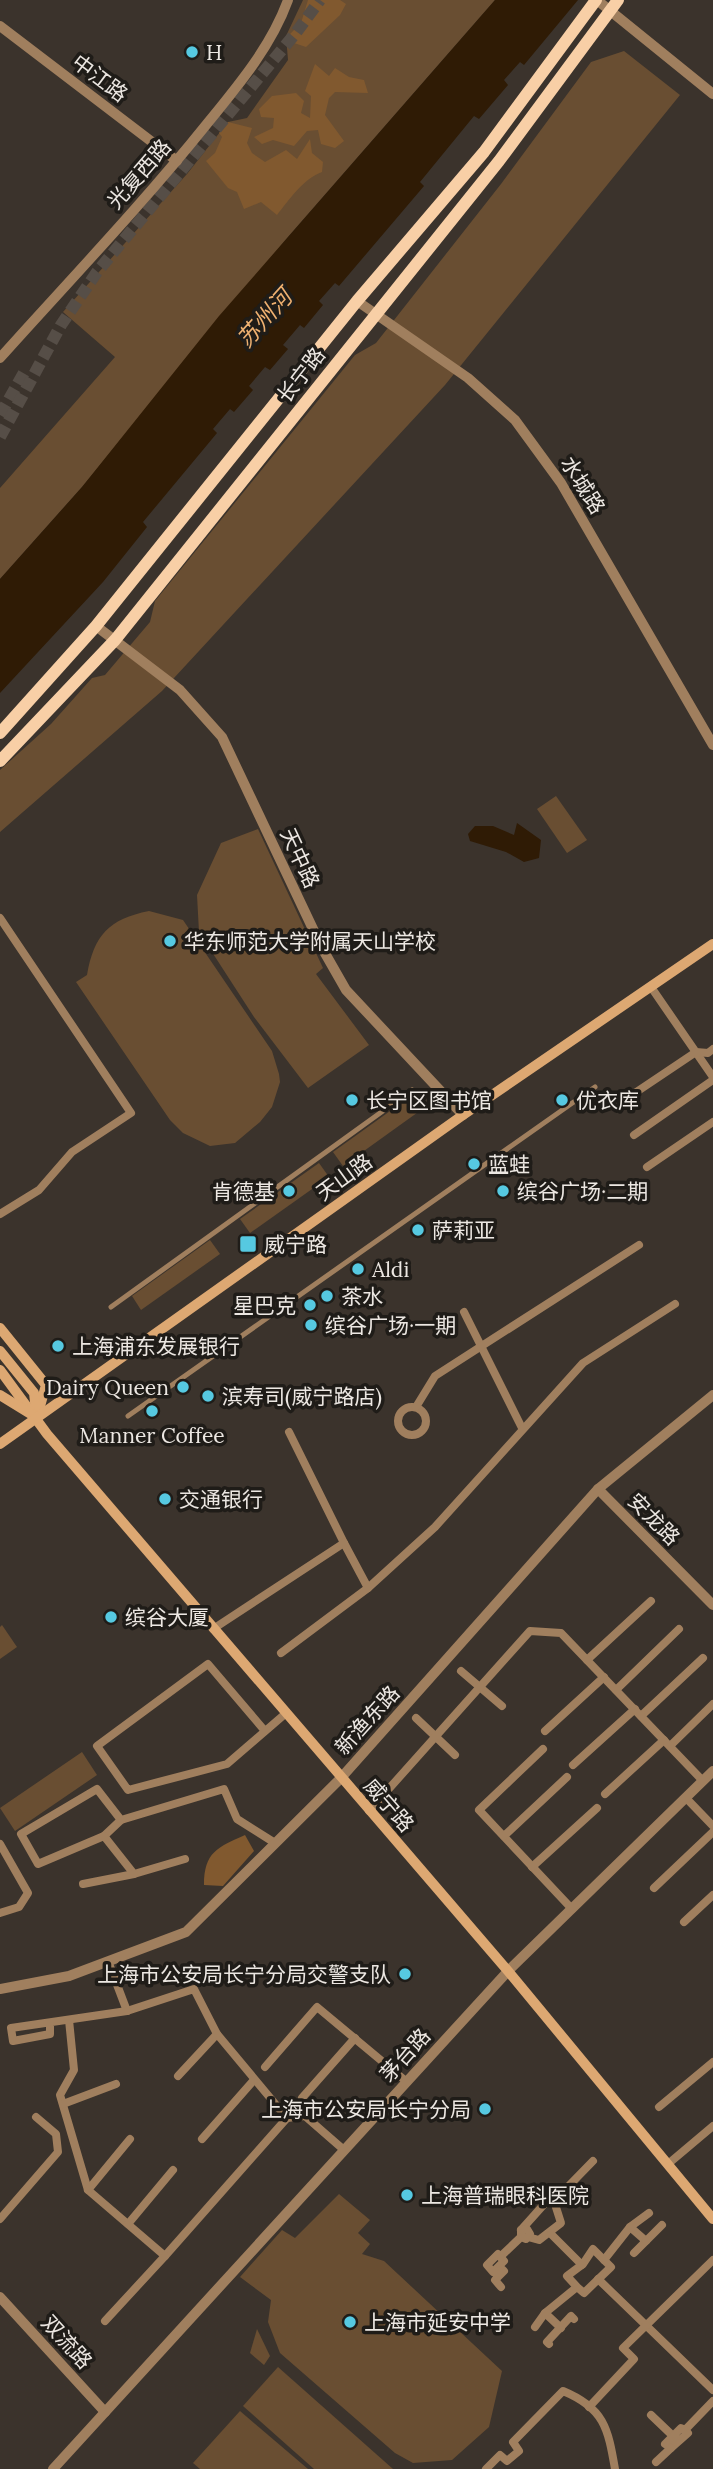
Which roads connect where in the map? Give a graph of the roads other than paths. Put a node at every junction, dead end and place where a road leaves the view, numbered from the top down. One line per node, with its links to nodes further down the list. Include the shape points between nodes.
1 (288, 0): 6 (street, 光复西路, via 255,62)
2 (597, 0): 3 (street); 7 (main road, 长宁路, via 484,152)
3 (613, 5): 5 (street); 8 (main road, 长宁路, via 499,161)
4 (0, 26): 6 (street, 中江路)
5 (713, 94)
6 (177, 161): 9 (street, 光复西路)
7 (357, 301): 8 (street, 水城路); 10 (main road, 长宁路)
8 (375, 313): 11 (main road, 长宁路); 13 (street, 水城路, via 468,378 515,420 561,483)
9 (0, 358)
10 (96, 626): 11 (street, 天中路); 12 (main road, 长宁路)
11 (115, 640): 14 (main road, 长宁路); 24 (street, 天中路, via 180,690 222,737 346,990)
12 (0, 733)
13 (713, 745)
14 (0, 761)
15 (0, 918): 28 (street, via 131,1112 72,1152 39,1190)
16 (713, 944): 17 (main road, 天山路)
17 (651, 986): 19 (street); 24 (main road, 天山路)
18 (713, 1049): 19 (street)
19 (696, 1052): 20 (street); 23 (street)
20 (713, 1078): 26 (street)
21 (595, 1087): 40 (street)
22 (412, 1090): 31 (street)
23 (617, 1105)
24 (463, 1115): 41 (main road, 天山路)
25 (713, 1122): 27 (street)
26 (634, 1135)
27 (647, 1167)
28 (0, 1214)
29 (639, 1245): 34 (street)
30 (675, 1304): 42 (street, via 583,1363)
31 (111, 1307)
32 (464, 1312): 34 (street)
33 (0, 1328): 41 (main road, via 46,1385)
34 (482, 1348): 39 (street, via 435,1376); 42 (street)
35 (0, 1351): 41 (main road, 威宁路, via 34,1393)
36 (0, 1370): 41 (main road, 威宁路)
37 (0, 1395): 41 (main road, 威宁路)
38 (713, 1395): 45 (street, 新渔东路)
39 (416, 1407)
40 (128, 1416)
41 (37, 1417): 44 (main road, 天山路); 50 (main road, 威宁路, via 51,1440)
42 (522, 1428): 47 (street, via 435,1527)
43 (289, 1432): 46 (street)
44 (0, 1444)
45 (598, 1489): 49 (street, 安龙路); 73 (street, 新渔东路)
46 (344, 1543): 47 (street); 50 (street)
47 (368, 1588): 52 (street)
48 (651, 1601): 54 (street)
49 (713, 1605)
50 (213, 1629): 62 (main road, 威宁路)
51 (679, 1629): 58 (street)
52 (281, 1653)
53 (703, 1658): 61 (street)
54 (587, 1660): 56 (street); 57 (street, via 561,1633 530,1630)
55 (461, 1671): 57 (street)
56 (604, 1677): 58 (street); 65 (street)
57 (480, 1687): 60 (street); 66 (street)
58 (616, 1689): 61 (street)
59 (713, 1704): 67 (street)
60 (502, 1706)
61 (638, 1713): 67 (street); 70 (street)
62 (285, 1714): 64 (street); 73 (main road, 威宁路)
63 (416, 1718): 66 (street)
64 (265, 1731): 64 (street, via 227,1764 128,1790 97,1746 208,1664)
65 (545, 1731)
66 (435, 1737): 69 (street); 78 (street)
67 (667, 1743): 74 (street); 75 (street)
68 (544, 1749): 83 (street, via 479,1810)
69 (455, 1755)
70 (573, 1765)
71 (713, 1771): 74 (street, 茅台路)
72 (567, 1777): 83 (street)
73 (340, 1779): 78 (main road, 威宁路); 84 (street, 新渔东路)
74 (703, 1781): 76 (street, 茅台路)
75 (605, 1794)
76 (686, 1798): 80 (street); 92 (street, 茅台路)
77 (597, 1808): 87 (street)
78 (369, 1811): 96 (main road, 威宁路)
79 (121, 1820): 82 (street); 82 (street, via 97,1789 21,1834 38,1864); 84 (street, via 224,1789 237,1819)
80 (713, 1826)
81 (713, 1832): 90 (street)
82 (104, 1836): 88 (street)
83 (504, 1836): 87 (street)
84 (275, 1843): 95 (street, 新渔东路, via 186,1932)
85 (0, 1844): 93 (street, via 28,1893 19,1907)
86 (185, 1859): 88 (street)
87 (532, 1867): 92 (street)
88 (134, 1874): 89 (street)
89 (83, 1884)
90 (654, 1888)
91 (713, 1895): 94 (street)
92 (572, 1909): 96 (street, 茅台路)
93 (0, 1913)
94 (684, 1922)
95 (108, 1961): 97 (street, 新渔东路, via 69,1976); 98 (street)
96 (508, 1971): 107 (street, 茅台路); 119 (main road, 威宁路)
97 (0, 1989)
98 (127, 2011): 99 (street); 101 (street, via 194,1989)
99 (69, 2020): 100 (street); 110 (street, via 74,2070 60,2095)
100 (50, 2022): 100 (street, via 11,2028 13,2041 50,2034)
101 (217, 2034): 105 (street); 106 (street)
102 (355, 2038): 104 (street, via 317,2007); 107 (street); 109 (street)
103 (713, 2062): 111 (street)
104 (265, 2067)
105 (178, 2076)
106 (254, 2080): 113 (street); 116 (street)
107 (407, 2082): 117 (street, 茅台路)
108 (117, 2084): 110 (street)
109 (302, 2098)
110 (63, 2104): 121 (street)
111 (659, 2107)
112 (36, 2117): 125 (street, via 56,2134 58,2152)
113 (287, 2118): 117 (street, via 306,2116); 133 (street)
114 (713, 2126): 119 (street)
115 (130, 2139): 121 (street)
116 (202, 2139)
117 (344, 2150): 151 (street, 茅台路)
118 (593, 2161): 122 (street)
119 (668, 2164): 124 (main road, 威宁路)
120 (173, 2170): 126 (street)
121 (88, 2190): 126 (street)
122 (556, 2205): 129 (street, via 547,2210 543,2206); 130 (street, via 561,2223)
123 (649, 2213): 128 (street)
124 (713, 2218)
125 (0, 2219)
126 (128, 2224): 133 (street)
127 (662, 2225): 131 (street)
128 (630, 2227): 131 (street); 134 (street)
129 (523, 2234): 130 (street, via 539,2240); 138 (street, via 500,2261 504,2271 495,2280)
130 (551, 2234): 136 (street)
131 (646, 2241): 132 (street)
132 (634, 2253)
133 (165, 2256): 143 (street)
134 (604, 2260): 136 (street, via 593,2249); 137 (street, via 611,2267)
135 (713, 2260): 144 (street)
136 (582, 2265): 139 (street, via 567,2276)
137 (598, 2279): 139 (street, via 584,2293); 144 (street)
138 (501, 2287)
139 (577, 2287): 141 (street)
140 (0, 2297): 151 (street, 双流路)
141 (545, 2313): 145 (street); 146 (street)
142 (574, 2319): 146 (street, via 571,2316)
143 (105, 2321)
144 (646, 2326): 148 (street); 150 (street, via 623,2348 634,2359)
145 (535, 2327)
146 (561, 2328): 147 (street)
147 (549, 2344)
148 (713, 2390)
149 (713, 2401): 153 (street)
150 (589, 2407): 158 (street, via 563,2391 513,2442 519,2451 508,2461 500,2455); 159 (street, via 608,2427)
151 (105, 2412): 157 (street, 茅台路)
152 (651, 2415): 154 (street)
153 (685, 2430): 154 (street, via 681,2428); 155 (street, via 688,2433)
154 (673, 2436): 155 (street, via 665,2444)
155 (671, 2448): 156 (street)
156 (656, 2462)
157 (53, 2469)
158 (486, 2469)
159 (615, 2469)

